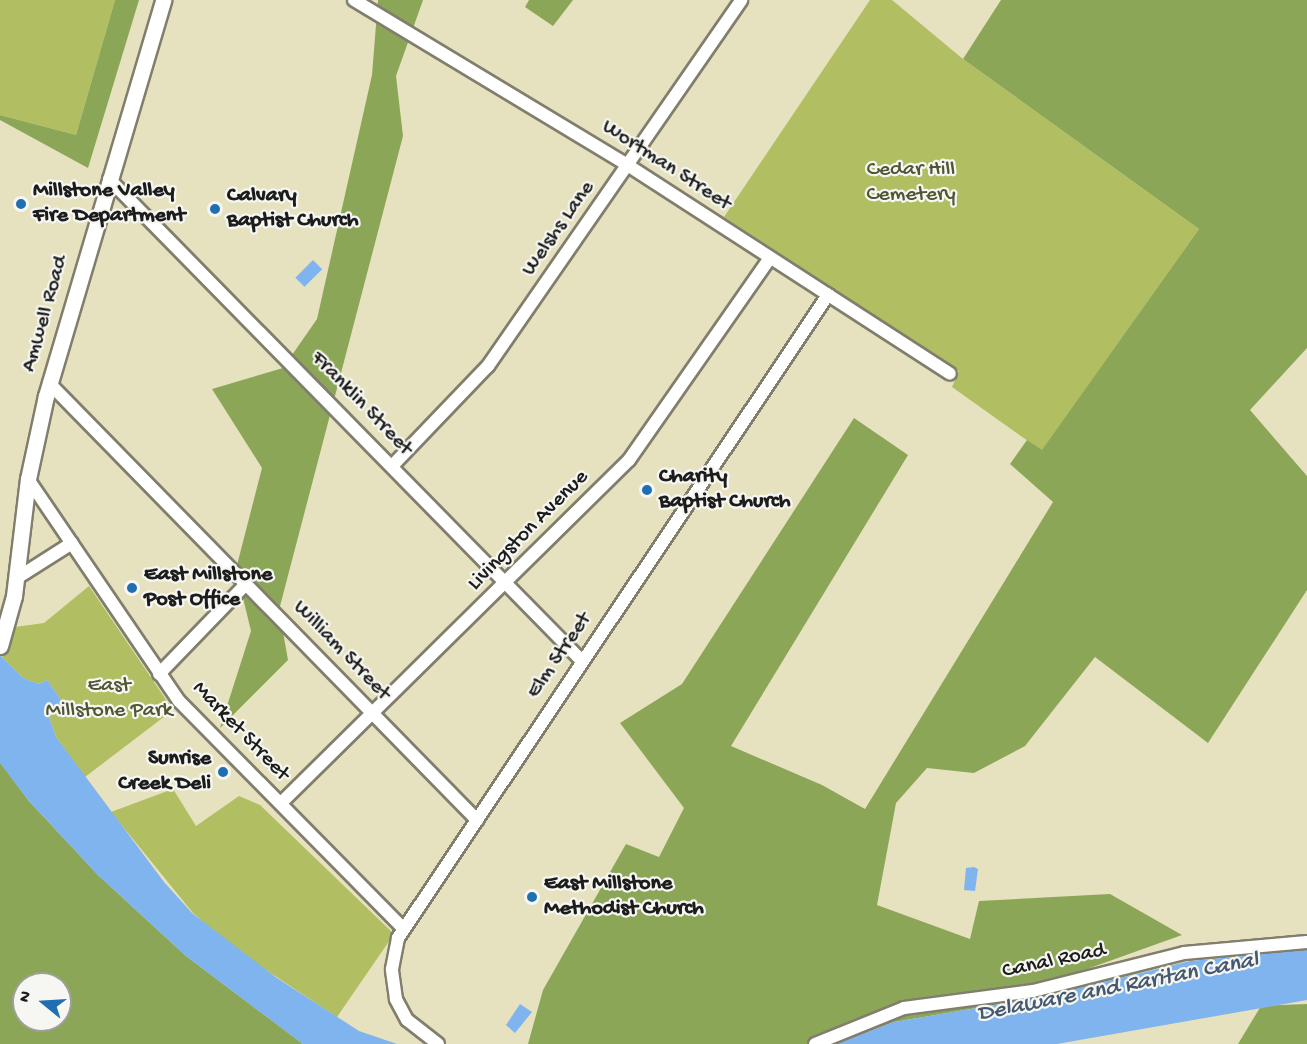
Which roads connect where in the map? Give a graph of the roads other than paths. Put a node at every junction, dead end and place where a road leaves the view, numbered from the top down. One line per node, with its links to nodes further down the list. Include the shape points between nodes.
1 (163, 0): 5 (main road, Amwell Road)
2 (354, 0): 4 (street, Wortman Street)
3 (741, 0): 4 (street, Welshs Lane)
4 (629, 166): 6 (street, Wortman Street); 10 (street, Welshs Lane, via 488,366)
5 (109, 179): 9 (main road, Amwell Road); 10 (street, Franklin Street)
6 (770, 258): 7 (street, Wortman Street); 14 (street, Livingston Avenue, via 641,446)
7 (828, 295): 8 (street, Wortman Street); 17 (street, Elm Street)
8 (950, 374)
9 (49, 383): 11 (main road, Amwell Road); 15 (street, William Street)
10 (392, 466): 14 (street, Franklin Street)
11 (28, 479): 12 (street, Market Street); 13 (main road, Amwell Road)
12 (72, 543): 13 (street); 18 (street, Market Street)
13 (17, 578): 16 (main road, Amwell Road)
14 (507, 583): 17 (street, Franklin Street); 19 (street, Livingston Avenue)
15 (245, 585): 18 (street); 19 (street, William Street)
16 (0, 646)
17 (582, 661): 21 (street, Elm Street)
18 (159, 675): 20 (street, Market Street, via 179,701)
19 (374, 714): 20 (street, Livingston Avenue); 21 (street, William Street)
20 (281, 803): 22 (street, Market Street)
21 (477, 820): 22 (street, Elm Street)
22 (404, 929): 24 (street, Elm Street, via 398,938 392,969 396,999 407,1020)
23 (1307, 942): 25 (street, Canal Road, via 1184,953 1033,991 904,1008)
24 (438, 1044)
25 (815, 1044)

